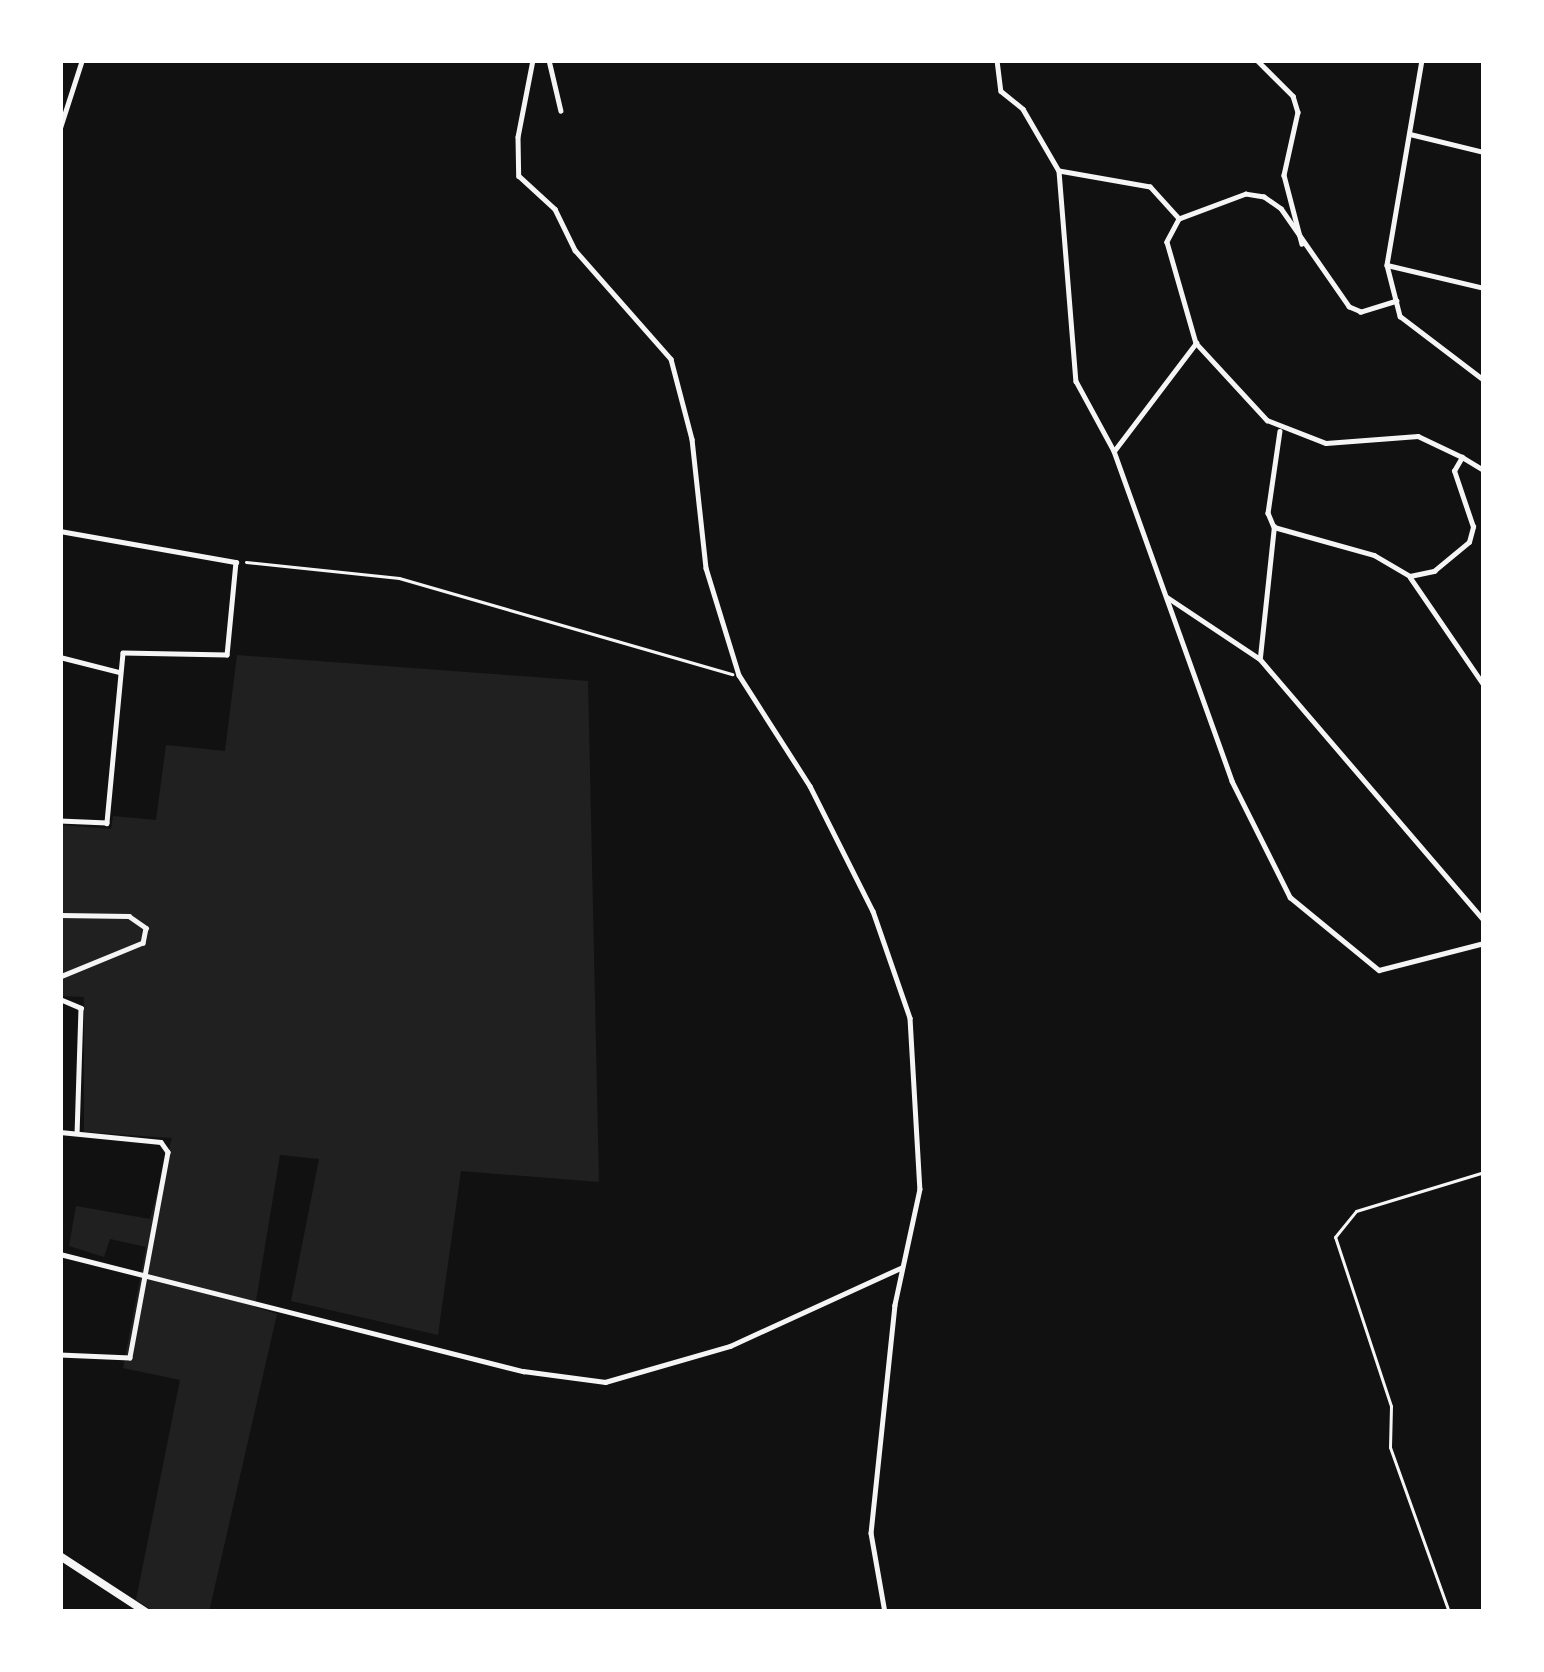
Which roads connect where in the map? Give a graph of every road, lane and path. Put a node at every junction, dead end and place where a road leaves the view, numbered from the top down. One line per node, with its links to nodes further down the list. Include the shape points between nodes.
1 (82, 60): 8 (street)
2 (533, 60): 31 (street, via 519,176 555,209 575,250 671,359 692,439 706,568)
3 (549, 60): 7 (street)
4 (997, 60): 11 (street, via 1001,91 1023,109)
5 (1257, 60): 13 (street, via 1298,112 1284,175)
6 (1422, 60): 9 (street)
7 (561, 111)
8 (60, 128)
9 (1410, 134): 10 (street); 14 (street)
10 (1484, 152)
11 (1059, 172): 12 (street, via 1150,187); 20 (street, via 1076,381)
12 (1180, 218): 13 (street, via 1246,194 1264,197); 17 (street, via 1167,242 1171,276)
13 (1303, 246): 16 (street, via 1348,307 1361,312)
14 (1387, 265): 15 (street); 16 (street)
15 (1484, 288)
16 (1396, 301): 18 (street, via 1400,316)
17 (1196, 343): 19 (street); 20 (street)
18 (1484, 380)
19 (1280, 428): 21 (street, via 1326,443 1418,436); 23 (street, via 1268,514)
20 (1114, 451): 27 (street)
21 (1462, 457): 22 (street); 26 (street, via 1454,471 1473,526 1469,542 1434,571)
22 (1484, 470)
23 (1274, 527): 26 (street, via 1374,555); 29 (street)
24 (60, 531): 25 (street)
25 (236, 562): 30 (street, via 227,655 130,651); 31 (path, via 398,578)
26 (1410, 576): 32 (street, via 1470,654)
27 (1163, 594): 29 (street); 36 (street, via 1249,823 1290,897 1379,970)
28 (60, 657): 30 (street)
29 (1259, 659): 35 (street)
30 (119, 672): 33 (street, via 107,823)
31 (739, 675): 43 (street, via 804,774 874,911 910,1018 921,1165)
32 (1484, 686)
33 (60, 821)
34 (60, 914): 37 (street, via 129,916 146,928 131,949)
35 (1484, 920)
36 (1484, 944)
37 (60, 977)
38 (60, 999): 40 (street, via 81,1008)
39 (60, 1132): 40 (street)
40 (77, 1133): 44 (street, via 167,1145)
41 (1484, 1172): 49 (path, via 1356,1211 1335,1238 1391,1406 1390,1447)
42 (60, 1255): 44 (street)
43 (900, 1268): 44 (street, via 730,1346 605,1382 523,1371); 48 (street, via 871,1532)
44 (148, 1276): 45 (street, via 130,1358)
45 (60, 1355)
46 (60, 1556): 47 (main road)
47 (146, 1612)
48 (885, 1612)
49 (1449, 1612)

